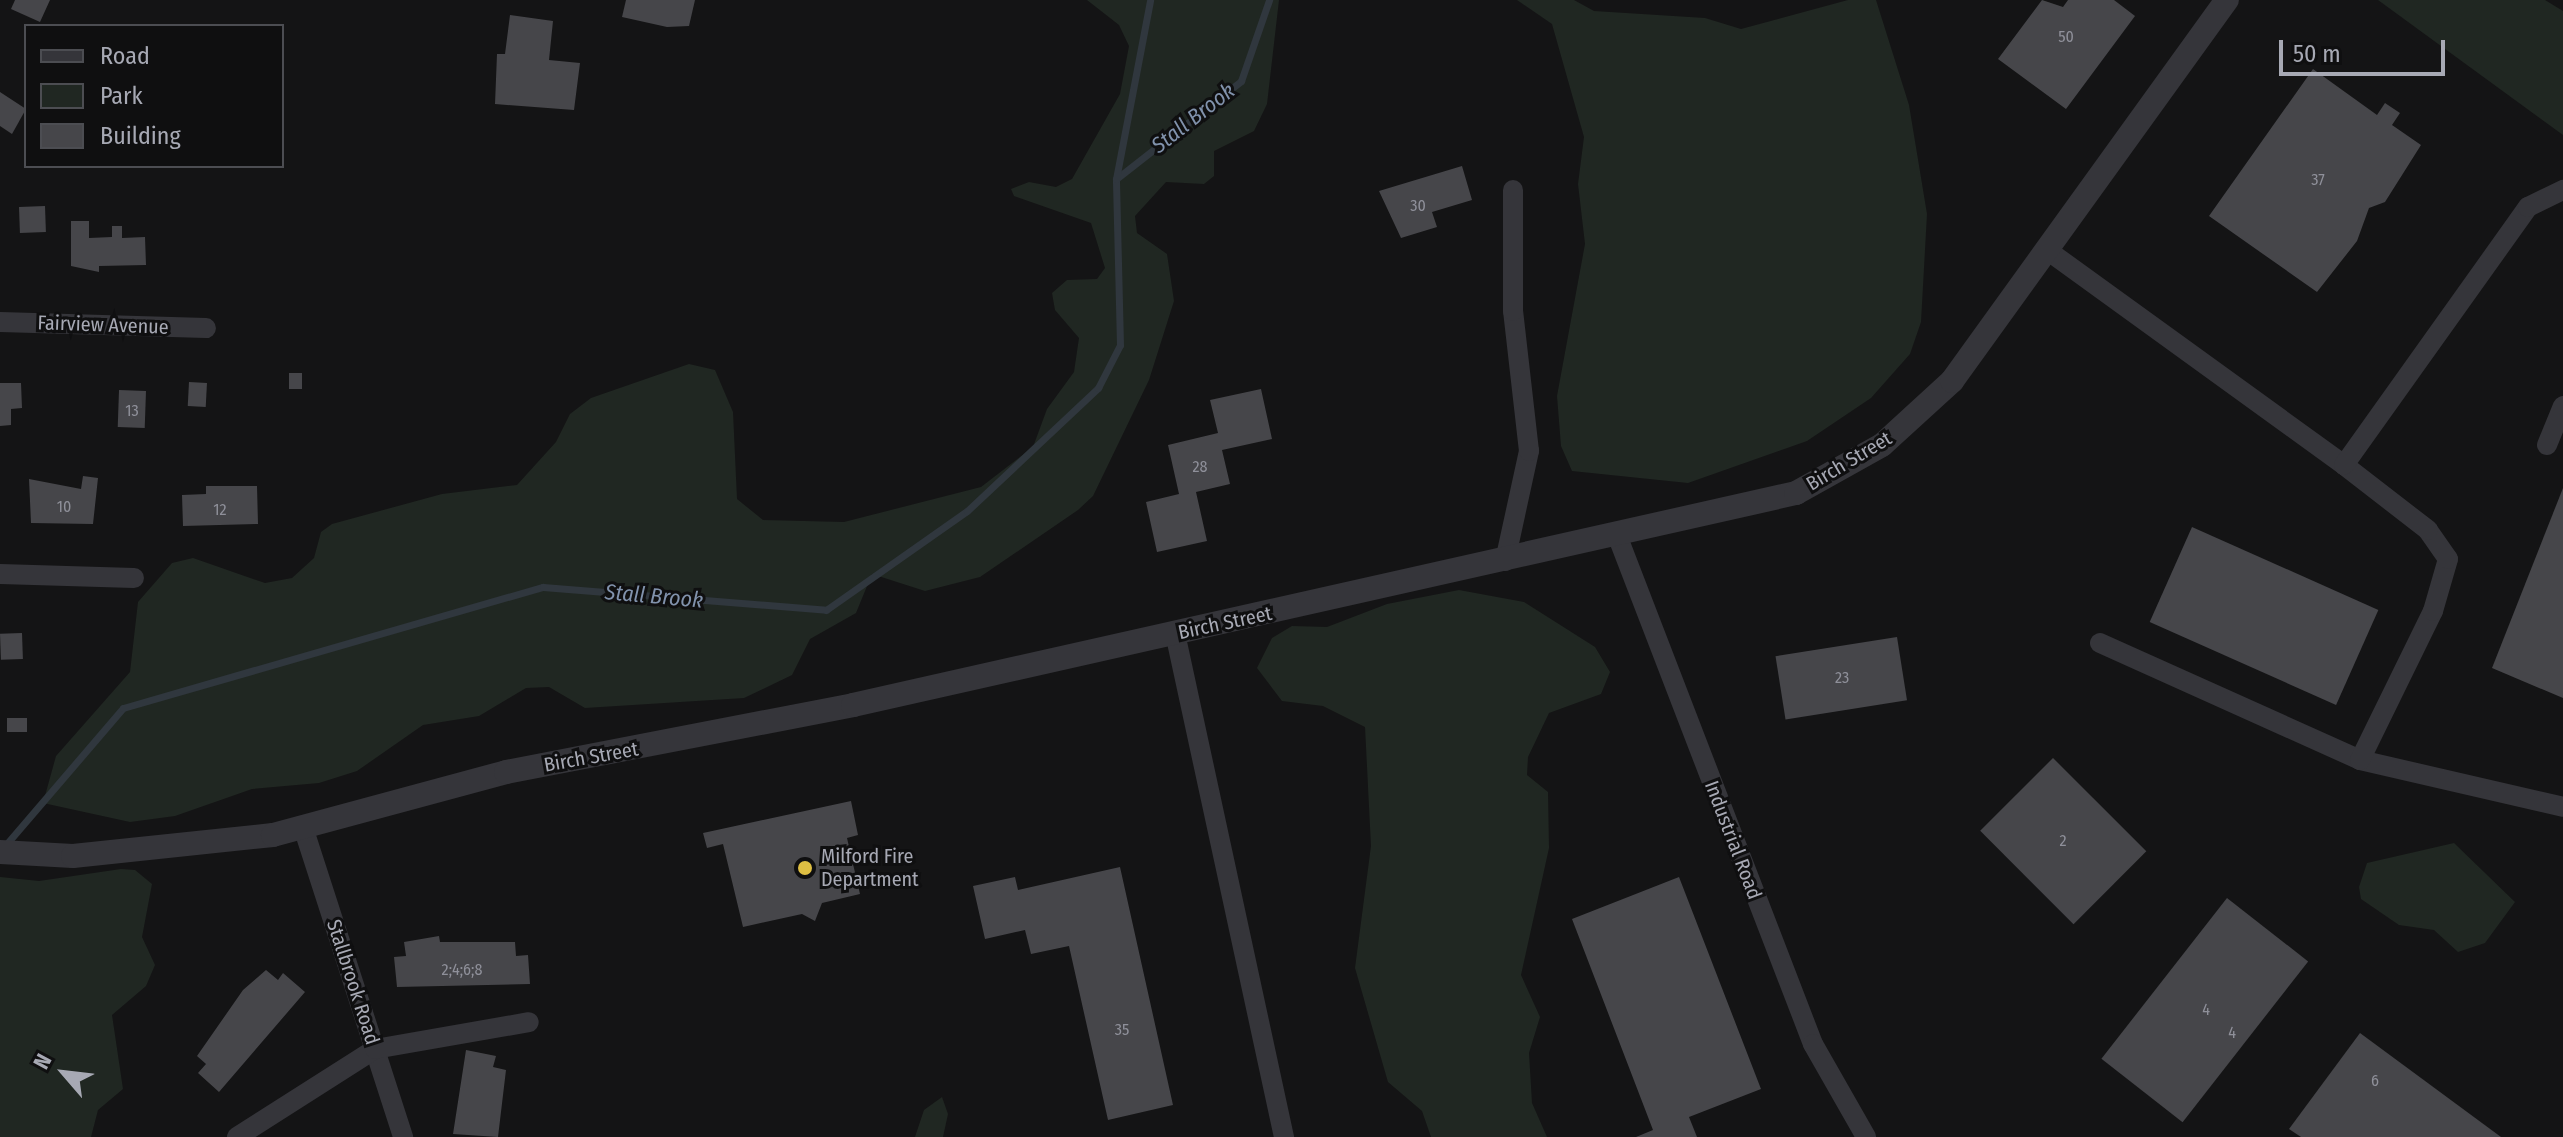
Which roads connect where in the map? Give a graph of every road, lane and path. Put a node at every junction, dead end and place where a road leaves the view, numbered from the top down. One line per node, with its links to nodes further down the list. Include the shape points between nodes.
1 (2227, 0): 4 (street, Birch Street)
2 (1513, 190): 11 (street, via 1513,311 1529,451)
3 (2563, 190): 9 (street, via 2528,207)
4 (2047, 250): 9 (street); 10 (street, Birch Street, via 1974,355 1882,445 1796,493)
5 (0, 322): 6 (street, Fairview Avenue)
6 (206, 328)
7 (2563, 406): 8 (street)
8 (2547, 445)
9 (2344, 465): 16 (street, via 2428,530 2448,559 2433,611)
10 (1617, 535): 11 (street, Birch Street); 25 (street, Industrial Road, via 1813,1044)
11 (1505, 561): 14 (street, Birch Street)
12 (0, 574): 13 (street)
13 (134, 578)
14 (1175, 633): 18 (street, Birch Street, via 733,731 506,772); 24 (street)
15 (2100, 643): 16 (street)
16 (2360, 760): 17 (street)
17 (2563, 807)
18 (303, 827): 19 (street, Birch Street, via 171,849); 21 (street, Stallbrook Road)
19 (7, 852)
20 (529, 1022): 21 (street)
21 (375, 1049): 22 (street); 23 (street, Stallbrook Road)
22 (237, 1137)
23 (403, 1137)
24 (1284, 1137)
25 (1866, 1137)

